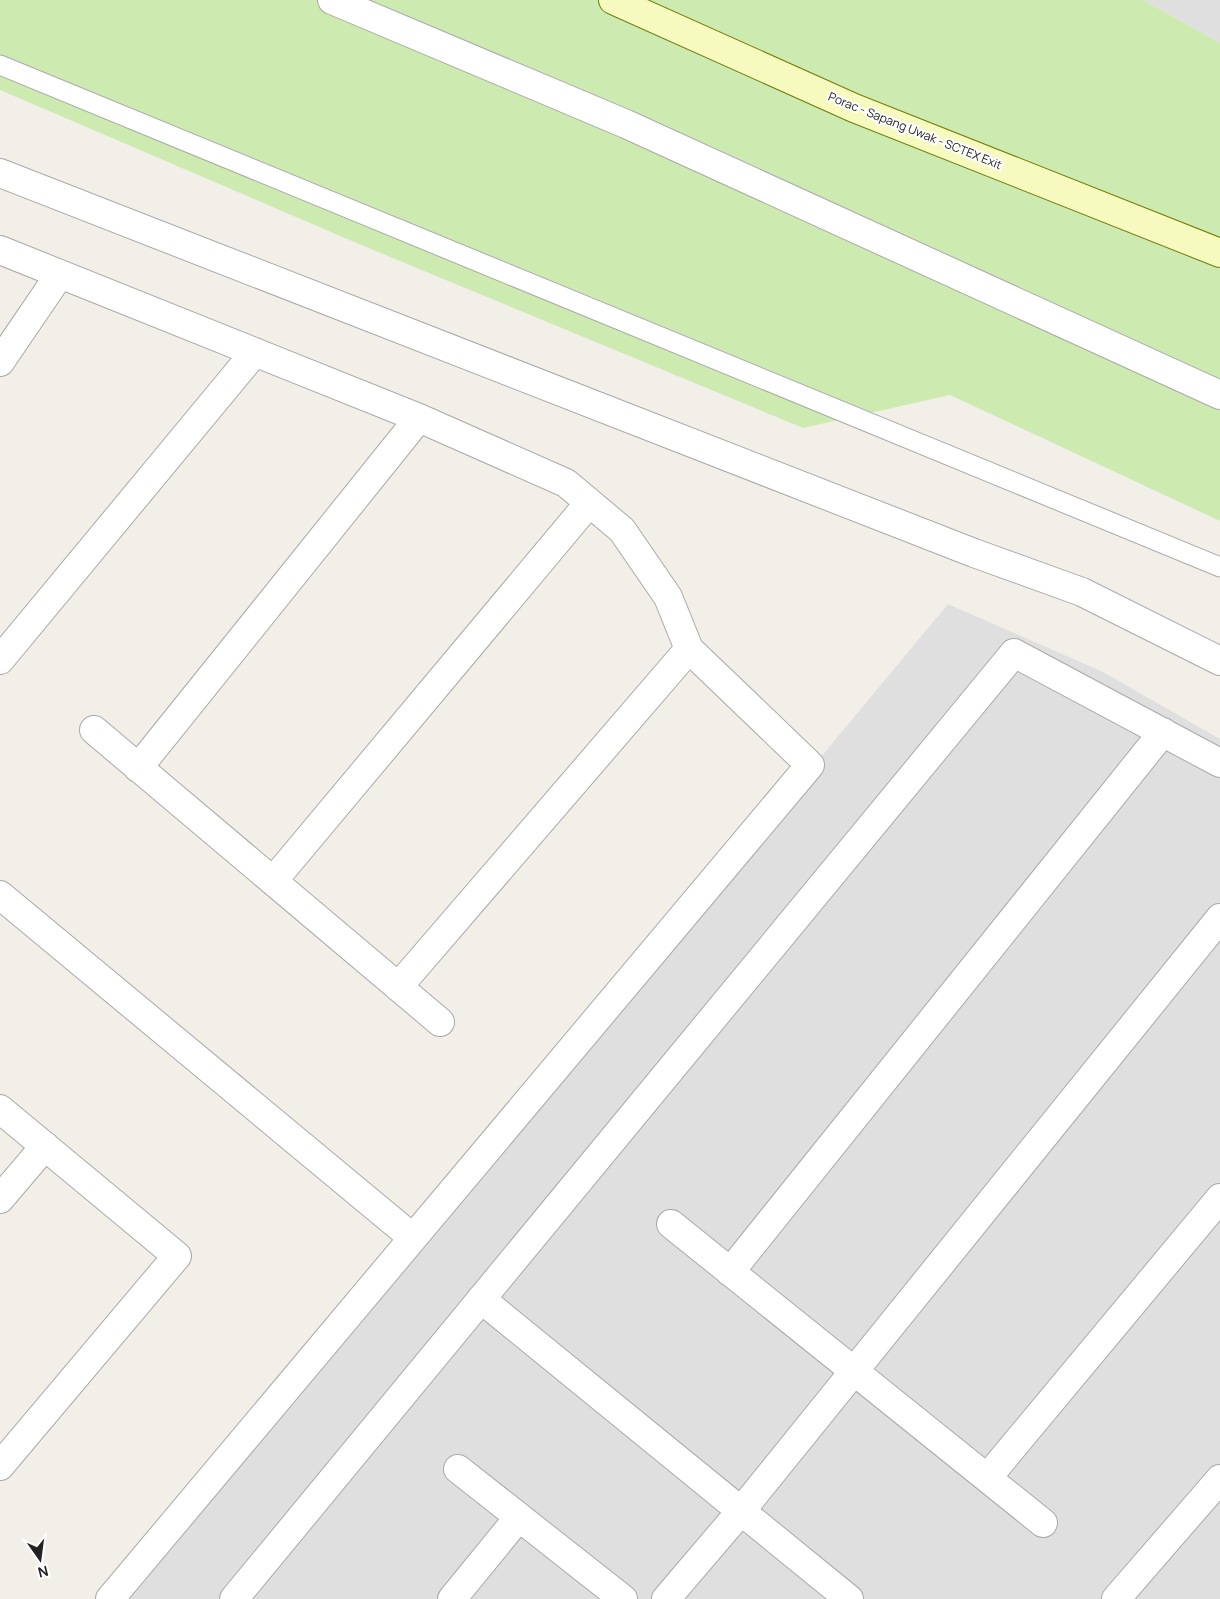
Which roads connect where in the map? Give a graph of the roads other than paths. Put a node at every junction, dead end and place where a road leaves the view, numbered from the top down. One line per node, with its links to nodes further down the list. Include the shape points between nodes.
1 (332, 0): 10 (street, via 626,124)
2 (613, 0): 6 (main road, Porac - Sapang Uwak - SCTEX Exit, via 854,108)
3 (0, 65): 13 (lane)
4 (0, 173): 16 (street, via 1082,592)
5 (0, 250): 7 (street)
6 (1220, 253)
7 (60, 274): 8 (street); 9 (street)
8 (255, 352): 11 (street); 15 (street)
9 (0, 362)
10 (1220, 395)
11 (419, 418): 12 (street, via 566,484); 20 (street)
12 (589, 503): 14 (street, via 622,530 668,597); 21 (street)
13 (1220, 566)
14 (689, 649): 24 (street); 31 (street, via 810,764)
15 (0, 660)
16 (1220, 661)
17 (94, 730): 20 (street)
18 (1163, 732): 19 (street); 32 (street); 33 (street, via 1014,653)
19 (1220, 762)
20 (138, 768): 21 (street)
21 (272, 881): 24 (street)
22 (0, 895): 31 (street)
23 (1220, 918): 34 (street)
24 (398, 987): 25 (street)
25 (440, 1022)
26 (0, 1109): 27 (street)
27 (44, 1146): 29 (street); 35 (street, via 177,1256)
28 (1220, 1198): 37 (street)
29 (0, 1199)
30 (670, 1224): 32 (street)
31 (413, 1238): 42 (street)
32 (730, 1272): 34 (street)
33 (481, 1299): 39 (street); 43 (street)
34 (854, 1371): 37 (street); 39 (street)
35 (0, 1466)
36 (458, 1470): 40 (street)
37 (987, 1478): 41 (street)
38 (1220, 1479): 48 (street)
39 (740, 1511): 46 (street); 47 (street)
40 (519, 1517): 44 (street); 45 (street)
41 (1043, 1522)
42 (110, 1599)
43 (234, 1599)
44 (452, 1599)
45 (623, 1599)
46 (666, 1599)
47 (849, 1599)
48 (1116, 1599)

